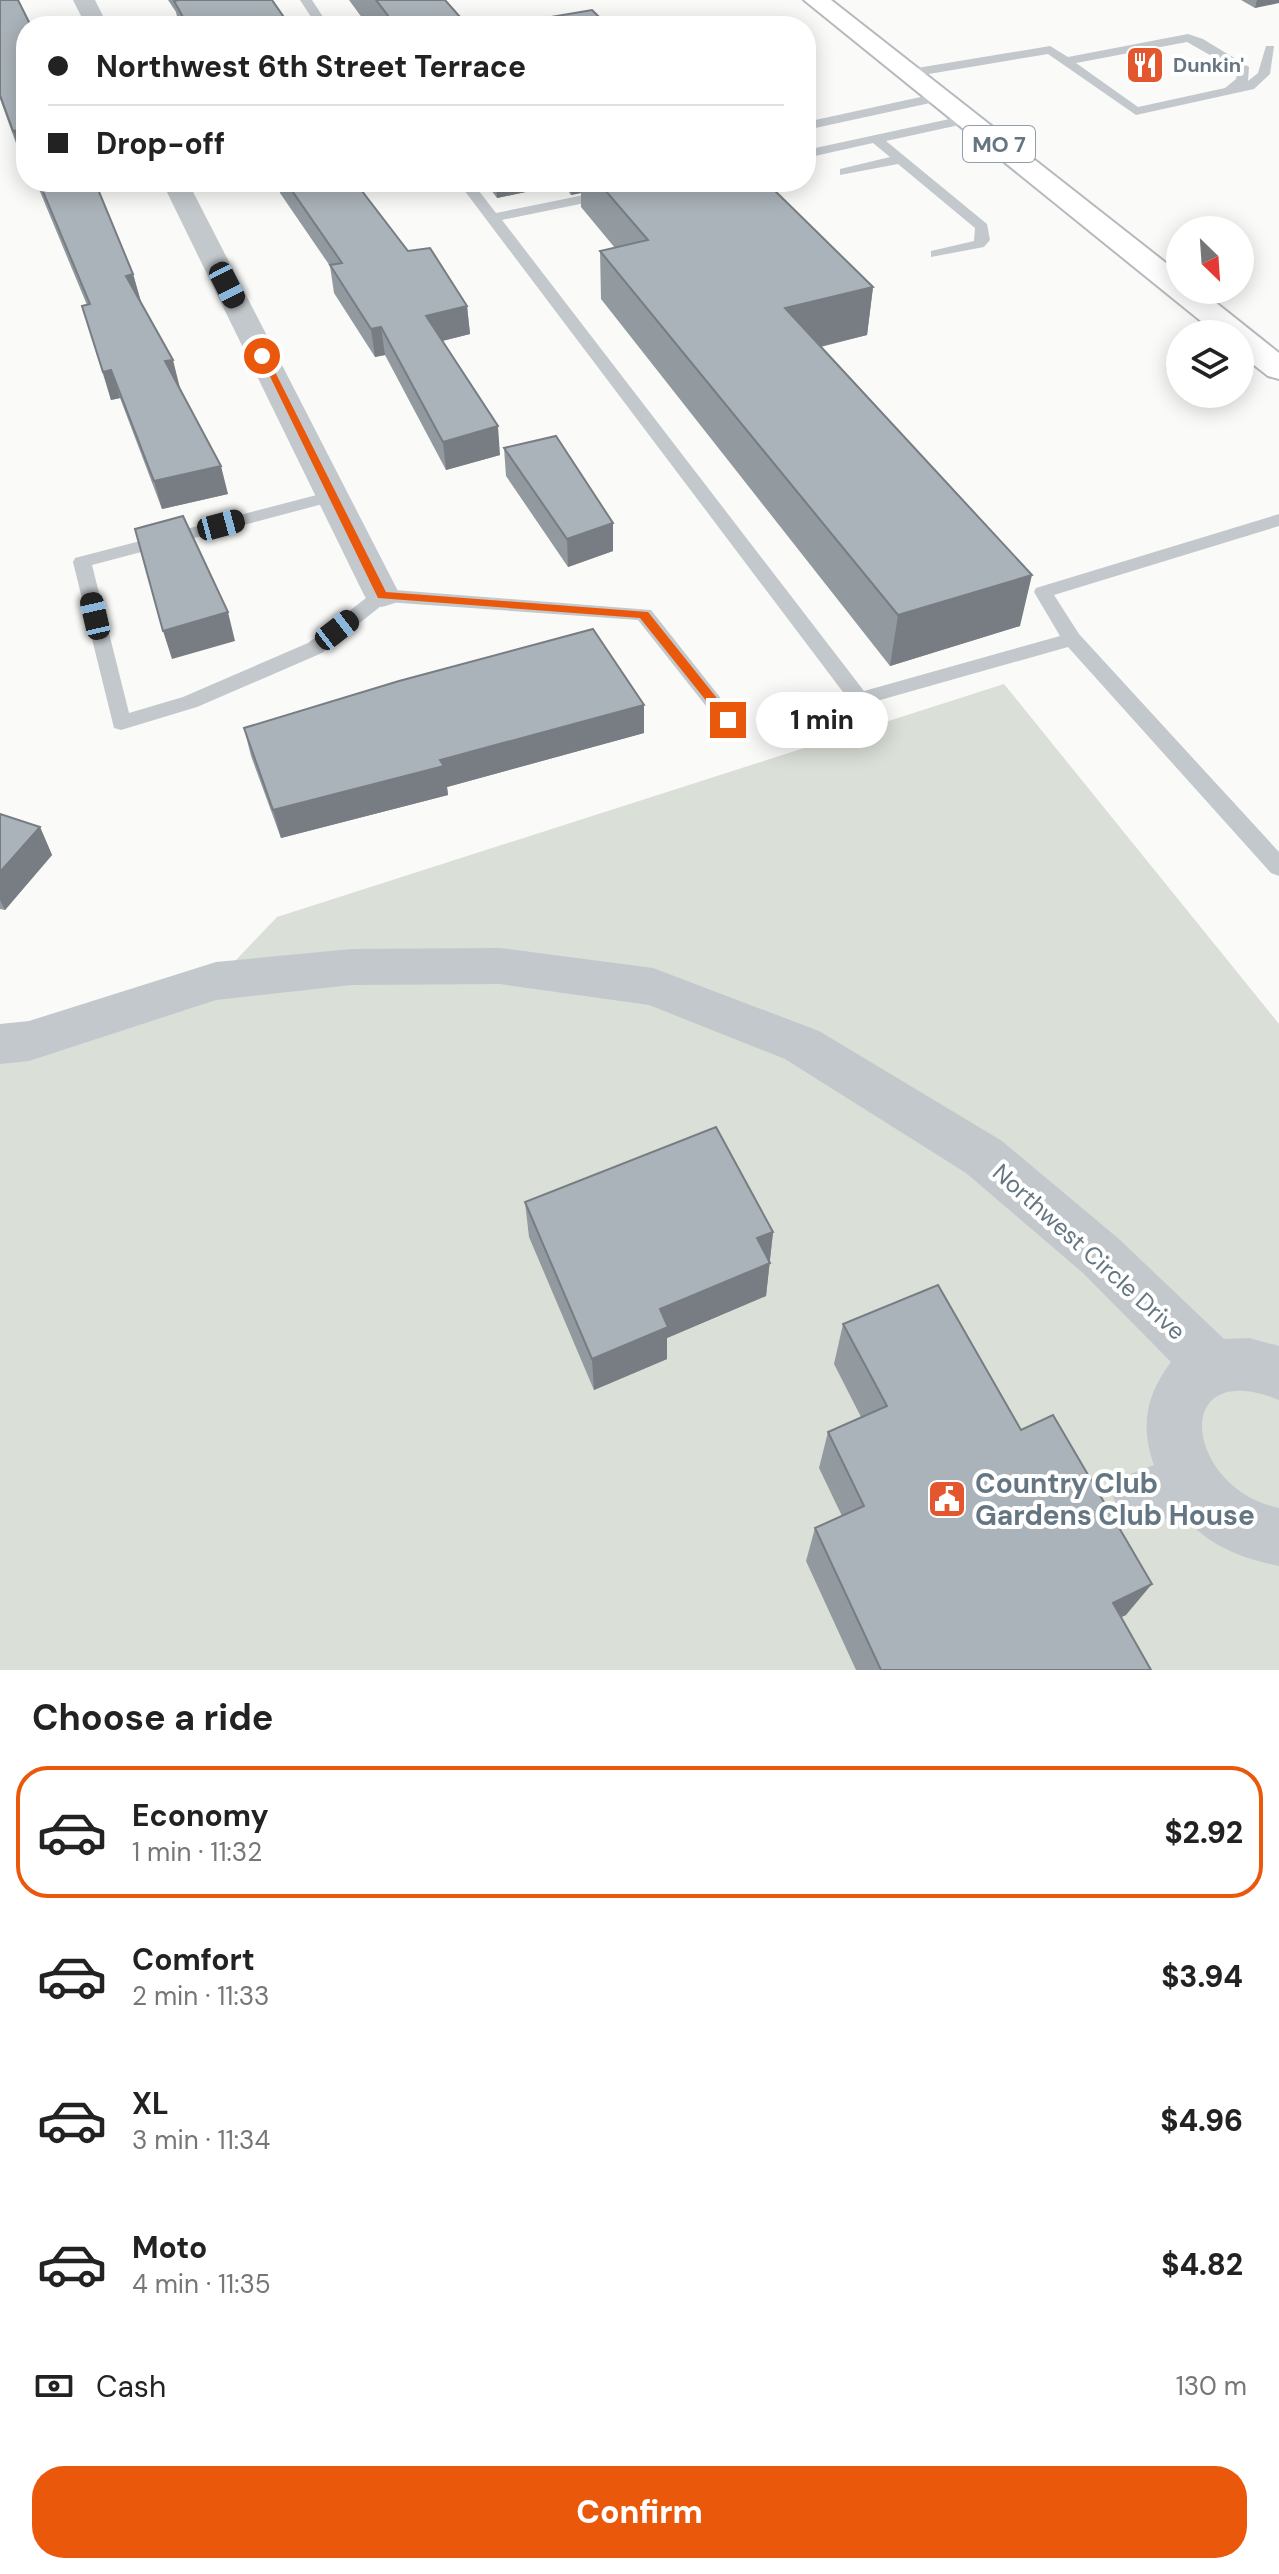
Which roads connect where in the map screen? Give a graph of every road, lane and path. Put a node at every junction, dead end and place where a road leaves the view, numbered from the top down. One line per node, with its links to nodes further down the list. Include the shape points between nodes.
1 (816, 0): 4 (main road, MO 7)
2 (1270, 49): 5 (lane, via 1264,74 1250,86)
3 (1066, 61): 4 (lane, via 1050,50); 5 (lane, via 1136,111); 5 (lane, via 1188,38 1245,70 1242,81)
4 (911, 73): 6 (main road, MO 7)
5 (1230, 90)
6 (939, 97): 7 (main road, MO 7); 8 (lane)
7 (968, 119): 9 (lane); 18 (main road, MO 7)
8 (816, 124)
9 (876, 139): 10 (lane); 11 (lane)
10 (816, 152)
11 (901, 159): 12 (lane); 17 (lane, via 982,227 979,244)
12 (845, 172)
13 (180, 192): 23 (street)
14 (473, 192): 16 (lane)
15 (619, 192): 16 (lane)
16 (493, 218): 26 (lane, via 859,699)
17 (936, 254)
18 (1166, 279)
19 (1198, 304): 20 (main road, MO 7)
20 (1218, 320)
21 (1254, 349): 22 (main road, MO 7)
22 (1279, 369)
23 (332, 496): 25 (street); 25 (lane, via 82,562 121,723 190,702 315,648)
24 (1279, 520): 26 (lane, via 1043,592)
25 (382, 595): 27 (lane, via 644,614)
26 (1072, 639): 28 (lane)
27 (728, 720)
28 (1279, 867)
29 (0, 1044): 30 (street, Northwest Circle Drive, via 29,1041 216,981 352,967 500,966 653,987 802,1045 984,1157 1101,1256)
30 (1260, 1367): 31 (street, Northwest Circle Drive, via 1191,1380 1178,1400 1172,1427 1176,1455 1166,1490 1212,1509 1240,1528)
31 (1279, 1537)

